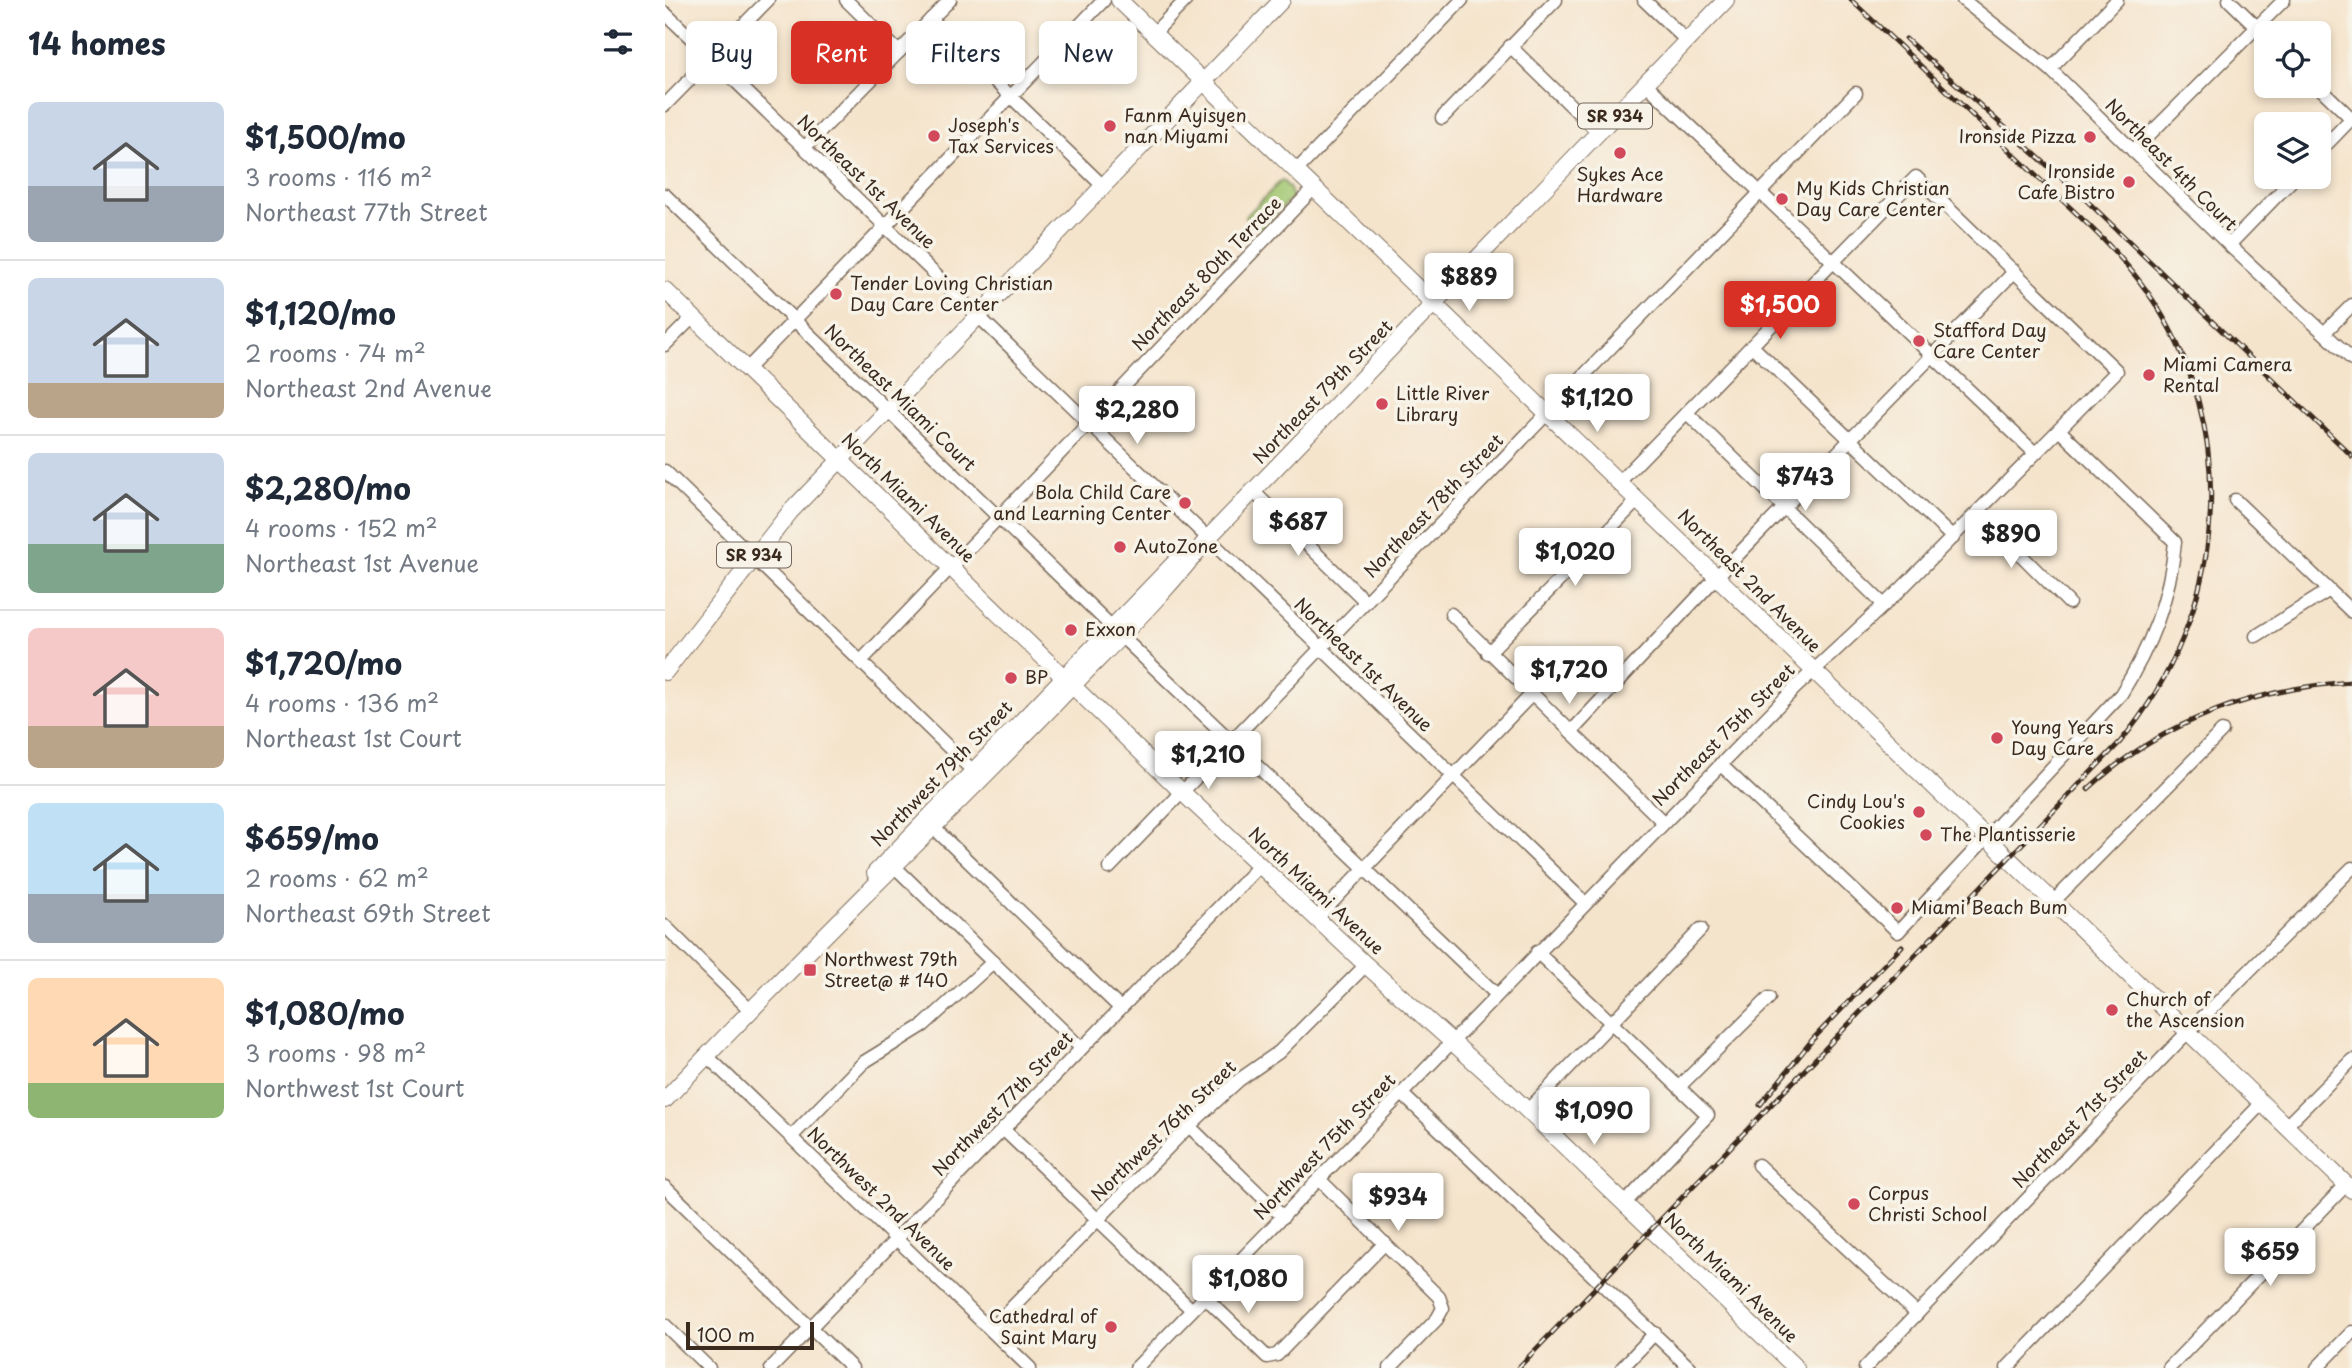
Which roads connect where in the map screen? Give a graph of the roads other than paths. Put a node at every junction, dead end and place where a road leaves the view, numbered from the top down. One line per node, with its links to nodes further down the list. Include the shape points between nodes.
1 (768, 0): 18 (street)
2 (846, 0): 26 (street)
3 (950, 0): 17 (street)
4 (1104, 0): 33 (street)
5 (1119, 0): 22 (main road, Northeast 2nd Avenue)
6 (1186, 0): 22 (street)
7 (1282, 0): 28 (main road, SR 934)
8 (1462, 0): 42 (street)
9 (1556, 0): 25 (street)
10 (1726, 0): 24 (main road, Northeast 79th Street / SR 934)
11 (1962, 0): 27 (street, Northeast 4th Court)
12 (2117, 0): 27 (street)
13 (2229, 0): 20 (street)
14 (2284, 0): 19 (street)
15 (1646, 1): 24 (street)
16 (665, 13): 21 (street, Northeast 1st Avenue)
17 (931, 19): 26 (street); 33 (street)
18 (747, 21)
19 (2270, 21)
20 (2254, 24)
21 (686, 33)
22 (1153, 34): 28 (main road, Northeast 2nd Avenue)
23 (2254, 39): 41 (street)
24 (1687, 41): 31 (main road, Northeast 79th Street / SR 934)
25 (1510, 46): 36 (street); 38 (street)
26 (898, 52): 40 (street)
27 (2049, 69): 41 (street, Northeast 4th Court)
28 (1203, 82): 42 (main road, Northeast 2nd Avenue); 43 (main road, SR 934)
29 (686, 83): 35 (street)
30 (739, 84): 40 (street, Northeast 1st Avenue)
31 (1646, 84): 38 (main road, Northeast 79th Street / SR 934); 46 (street)
32 (1856, 93): 46 (street, Northeast 78th Street)
33 (1009, 95): 43 (street); 48 (street)
34 (2331, 98): 37 (street)
35 (665, 105)
36 (1442, 118)
37 (2352, 118): 39 (street)
38 (1599, 133): 53 (main road, Northeast 79th Street / SR 934)
39 (2331, 140)
40 (805, 147): 48 (street, Northeast 1st Avenue)
41 (2133, 151): 49 (street, Northeast 4th Court)
42 (1296, 171): 44 (main road, Northeast 2nd Avenue)
43 (1104, 187): 56 (main road, SR 934)
44 (1314, 188): 53 (main road, Northeast 2nd Avenue); 67 (street, Northeast 80th Terrace)
45 (2283, 189): 49 (street)
46 (1761, 192): 50 (street); 65 (street, Northeast 78th Street)
47 (665, 195): 57 (street, Northeast Miami Court)
48 (886, 226): 56 (street, Northeast 1st Avenue); 57 (street)
49 (2229, 245): 58 (street, Northeast 4th Court)
50 (1834, 261): 51 (street, via 1916,177); 60 (street); 61 (street)
51 (2015, 271): 61 (street); 68 (street, Northeast 75th Street, via 2117,372)
52 (665, 290): 55 (main road, North Miami Avenue)
53 (1434, 305): 65 (main road, Northeast 2nd Avenue); 74 (main road, Northeast 79th Street / SR 934)
54 (2352, 305): 58 (street)
55 (693, 317): 59 (street); 63 (main road, North Miami Avenue)
56 (981, 317): 64 (main road, SR 934); 67 (street, Northeast 1st Avenue)
57 (793, 321): 63 (street); 64 (street, Northeast Miami Court)
58 (2325, 332): 62 (street, Northeast 4th Court)
59 (665, 345)
60 (1752, 346): 66 (street); 69 (street)
61 (1933, 356): 69 (street); 70 (street)
62 (2352, 359)
63 (747, 369): 71 (main road, North Miami Avenue)
64 (888, 411): 71 (main road, SR 934); 79 (street, Northeast Miami Court)
65 (1548, 413): 73 (main road, Northeast 2nd Avenue); 86 (street, Northeast 78th Street)
66 (1687, 413): 73 (street); 77 (street)
67 (1089, 422): 79 (street, Northeast 80th Terrace); 80 (street, Northeast 1st Avenue)
68 (2059, 430): 70 (street, Northeast 75th Street); 109 (street, via 2175,542 2171,583 2145,655 2122,694)
69 (1851, 441): 77 (street); 81 (street)
70 (2035, 453): 78 (street, Northeast 75th Street)
71 (841, 459): 82 (main road, SR 934); 83 (main road, North Miami Avenue)
72 (665, 471): 82 (street)
73 (1619, 482): 75 (main road, Northeast 2nd Avenue)
74 (1253, 491): 80 (main road, Northeast 79th Street / SR 934); 86 (street)
75 (1639, 500): 84 (main road, Northeast 2nd Avenue); 94 (street)
76 (2235, 500): 85 (street)
77 (1786, 509): 84 (street); 88 (street)
78 (1978, 512): 81 (street, Northeast 75th Street); 87 (street)
79 (1000, 518): 83 (street, Northeast 80th Terrace); 91 (street, Northeast Miami Court)
80 (1208, 538): 91 (main road, Northeast 79th Street, via 1187,551); 93 (street, Northeast 1st Avenue)
81 (1953, 538): 88 (street, Northeast 75th Street)
82 (754, 555): 95 (street); 97 (main road, SR 934)
83 (952, 568): 95 (street, Northeast 80th Terrace); 98 (main road, North Miami Avenue)
84 (1718, 578): 96 (main road, Northeast 2nd Avenue); 100 (street)
85 (2328, 591): 89 (street); 92 (street)
86 (1366, 602): 93 (street, Northeast 78th Street)
87 (2069, 603)
88 (1884, 605): 96 (street, Northeast 75th Street)
89 (2352, 612)
90 (1451, 614): 94 (street)
91 (1116, 631): 98 (main road, Northeast 79th Street); 102 (street, Northeast Miami Court)
92 (2256, 636)
93 (1321, 649): 102 (street, Northeast 78th Street); 105 (street, Northeast 1st Avenue)
94 (1488, 653): 99 (street)
95 (862, 660): 104 (street)
96 (1813, 671): 103 (street, Northeast 75th Street); 109 (main road, Northeast 2nd Avenue)
97 (665, 673)
98 (1068, 680): 104 (main road, Northwest 79th Street); 106 (main road, North Miami Avenue); 108 (main road, Northwest 79th Street)
99 (1532, 694): 100 (street); 105 (street)
100 (1571, 732): 107 (street)
101 (2222, 732): 116 (street)
102 (1230, 742): 106 (street, Northeast 78th Street); 114 (street, Northeast Miami Court)
103 (1720, 764): 107 (street, Northeast 75th Street); 109 (street, via 1898,932)
104 (972, 769): 108 (main road); 117 (main road, Northwest 79th Street, via 875,873)
105 (1453, 775): 114 (street); 115 (street, Northeast 1st Avenue)
106 (1182, 792): 110 (main road, North Miami Avenue); 112 (street, Northeast 78th Street)
107 (1663, 822): 115 (street, Northeast 75th Street)
108 (935, 828): 111 (main road, Northwest 79th Street); 126 (street)
109 (1988, 839): 116 (main road, Northeast 2nd Avenue)
110 (1260, 865): 118 (main road, North Miami Avenue); 126 (street, Northwest 77th Street)
111 (895, 867): 117 (main road, Northwest 79th Street); 122 (street)
112 (1109, 868)
113 (2352, 868): 129 (street, Northeast 71st Street)
114 (1365, 870): 118 (street); 124 (street, Northeast Miami Court)
115 (1585, 902): 121 (street, Northeast 75th Street)
116 (2053, 902): 129 (main road, Northeast 2nd Avenue)
117 (854, 904): 127 (main road, Northwest 79th Street)
118 (1317, 918): 123 (main road, North Miami Avenue)
119 (665, 926): 127 (street)
120 (1701, 929): 128 (street)
121 (1537, 952): 124 (street, Northeast 75th Street); 128 (street)
122 (993, 962): 131 (street); 142 (street, via 924,1025 865,1062)
123 (1366, 965): 130 (main road, North Miami Avenue); 139 (street, Northwest 76th Street, via 1279,1052 1239,1080)
124 (1496, 994): 130 (street, Northeast 75th Street)
125 (1769, 998): 134 (street)
126 (1120, 1008): 131 (street, Northwest 77th Street)
127 (751, 1011): 132 (main road, Northwest 79th Street)
128 (1610, 1023): 134 (street); 138 (street)
129 (2189, 1032): 137 (main road, Northeast 2nd Avenue); 154 (street, Northeast 71st Street)
130 (1450, 1040): 135 (street, Northwest 75th Street); 138 (main road, North Miami Avenue)
131 (1081, 1048): 141 (street, Northwest 77th Street)
132 (707, 1056): 136 (main road, Northwest 79th Street); 142 (street, Northwest 2nd Avenue)
133 (2352, 1060): 140 (street)
134 (1679, 1087): 147 (street, via 1708,1115)
135 (1402, 1093): 144 (street, Northwest 75th Street); 159 (street)
136 (665, 1100)
137 (2262, 1103): 140 (main road, Northeast 2nd Avenue); 170 (street)
138 (1528, 1110): 147 (main road, North Miami Avenue)
139 (1189, 1126): 148 (street); 149 (street, Northwest 76th Street)
140 (2286, 1126): 146 (main road, Northeast 2nd Avenue)
141 (1003, 1129): 149 (street); 150 (street, Northwest 77th Street)
142 (792, 1137): 150 (street, Northwest 2nd Avenue)
143 (1758, 1164): 154 (street)
144 (1319, 1180): 148 (street, Northwest 75th Street); 151 (street)
145 (665, 1187): 156 (street)
146 (2349, 1188): 171 (street)
147 (1625, 1203): 168 (main road, North Miami Avenue)
148 (1283, 1217): 152 (street, Northwest 75th Street)
149 (1097, 1219): 153 (street); 157 (street, Northwest 76th Street)
150 (897, 1239): 156 (street, Northwest 77th Street); 157 (street, Northwest 2nd Avenue)
151 (1385, 1243): 152 (street, via 1277,1355 1267,1357); 165 (street, via 1439,1297 1443,1308)
152 (1205, 1297): 153 (street, Northwest 75th Street)
153 (1192, 1310): 164 (street, Northwest 75th Street)
154 (1917, 1314): 169 (street, Northeast 71st Street)
155 (665, 1325): 160 (street)
156 (811, 1328): 161 (street, Northwest 77th Street); 162 (street)
157 (991, 1329): 163 (street, Northwest 2nd Avenue)
158 (2352, 1332): 172 (street)
159 (1655, 1333): 166 (street); 167 (street)
160 (709, 1368)
161 (771, 1368)
162 (852, 1368)
163 (1030, 1368)
164 (1136, 1368)
165 (1390, 1368)
166 (1622, 1368)
167 (1691, 1368)
168 (1796, 1368)
169 (1865, 1368)
170 (2007, 1368)
171 (2169, 1368)
172 (2317, 1368)

